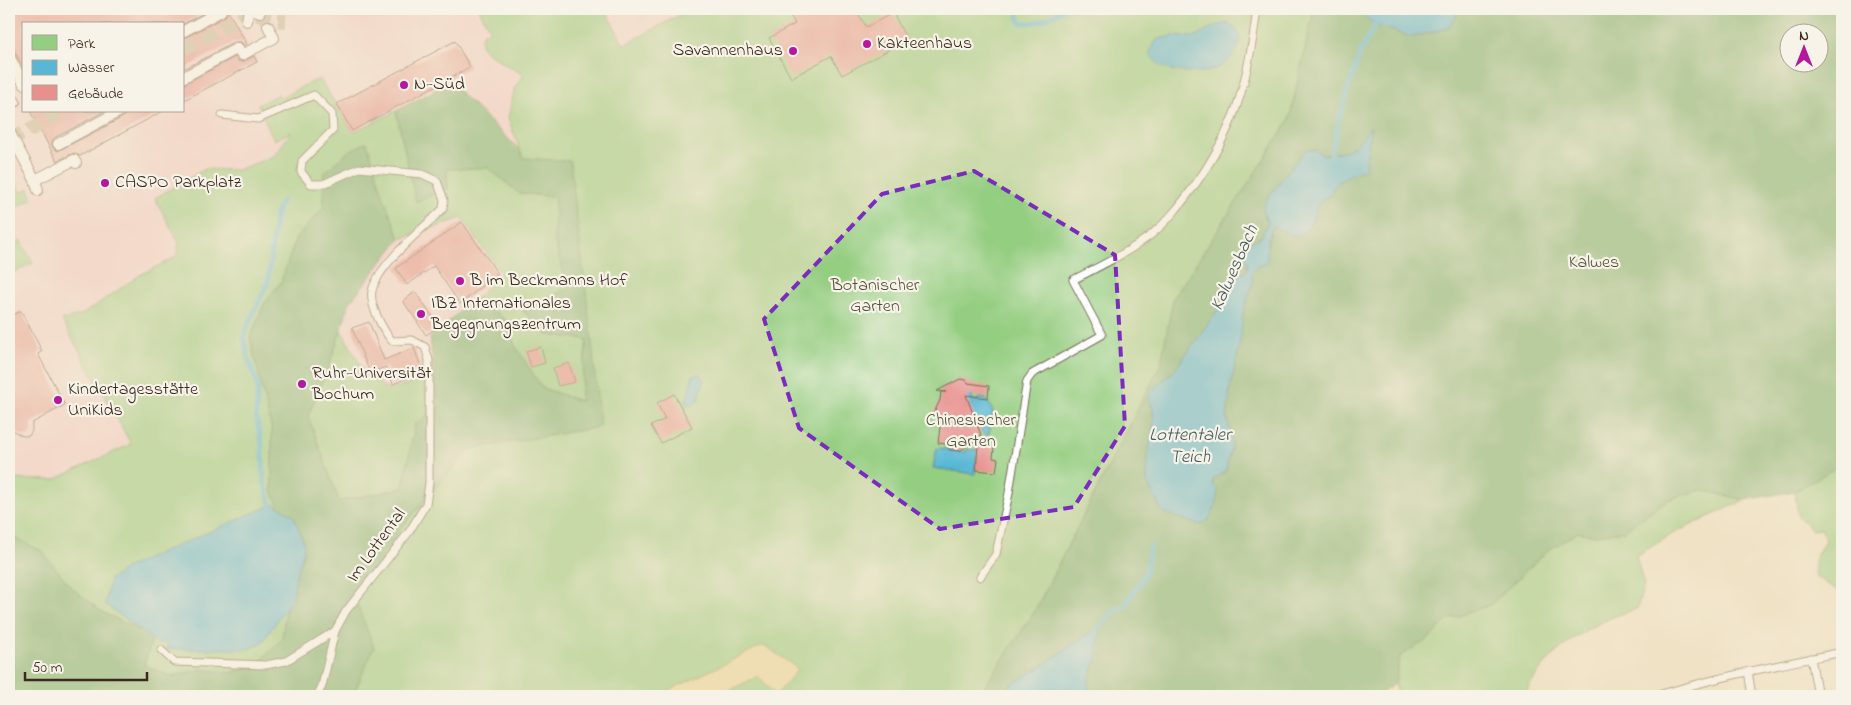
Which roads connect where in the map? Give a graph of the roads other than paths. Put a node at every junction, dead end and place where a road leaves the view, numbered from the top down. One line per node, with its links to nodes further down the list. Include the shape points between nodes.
1 (220, 9): 7 (street)
2 (249, 9): 4 (street); 5 (street)
3 (1257, 9): 16 (lane, via 1248,72 1238,106 1215,157 1179,208 1153,234 1125,253 1073,280 1102,335 1032,374 1026,381 996,554)
4 (260, 12)
5 (247, 21)
6 (268, 26): 9 (street, via 274,38 242,55 238,48)
7 (185, 30)
8 (9, 56): 10 (street)
9 (185, 76)
10 (22, 80)
11 (118, 112): 14 (street)
12 (222, 115): 17 (lane, Im Lottental, via 258,119 314,95 332,114 333,130 302,161 301,172 310,184 323,184 359,168 422,174 437,181 444,200 443,209 379,273 371,293 380,326 392,340 412,340 425,346 429,360 429,483 426,504 409,532 346,611)
13 (9, 131): 15 (street, via 37,185 74,160)
14 (58, 144)
15 (76, 163)
16 (980, 577)
17 (335, 631): 18 (lane, via 286,661 266,665 174,662); 22 (lane, Im Lottental)
18 (161, 650)
19 (1842, 652): 20 (lane)
20 (1811, 658): 21 (lane); 25 (lane)
21 (1748, 670): 23 (lane); 24 (lane)
22 (317, 696)
23 (1655, 696)
24 (1752, 696)
25 (1818, 696)

